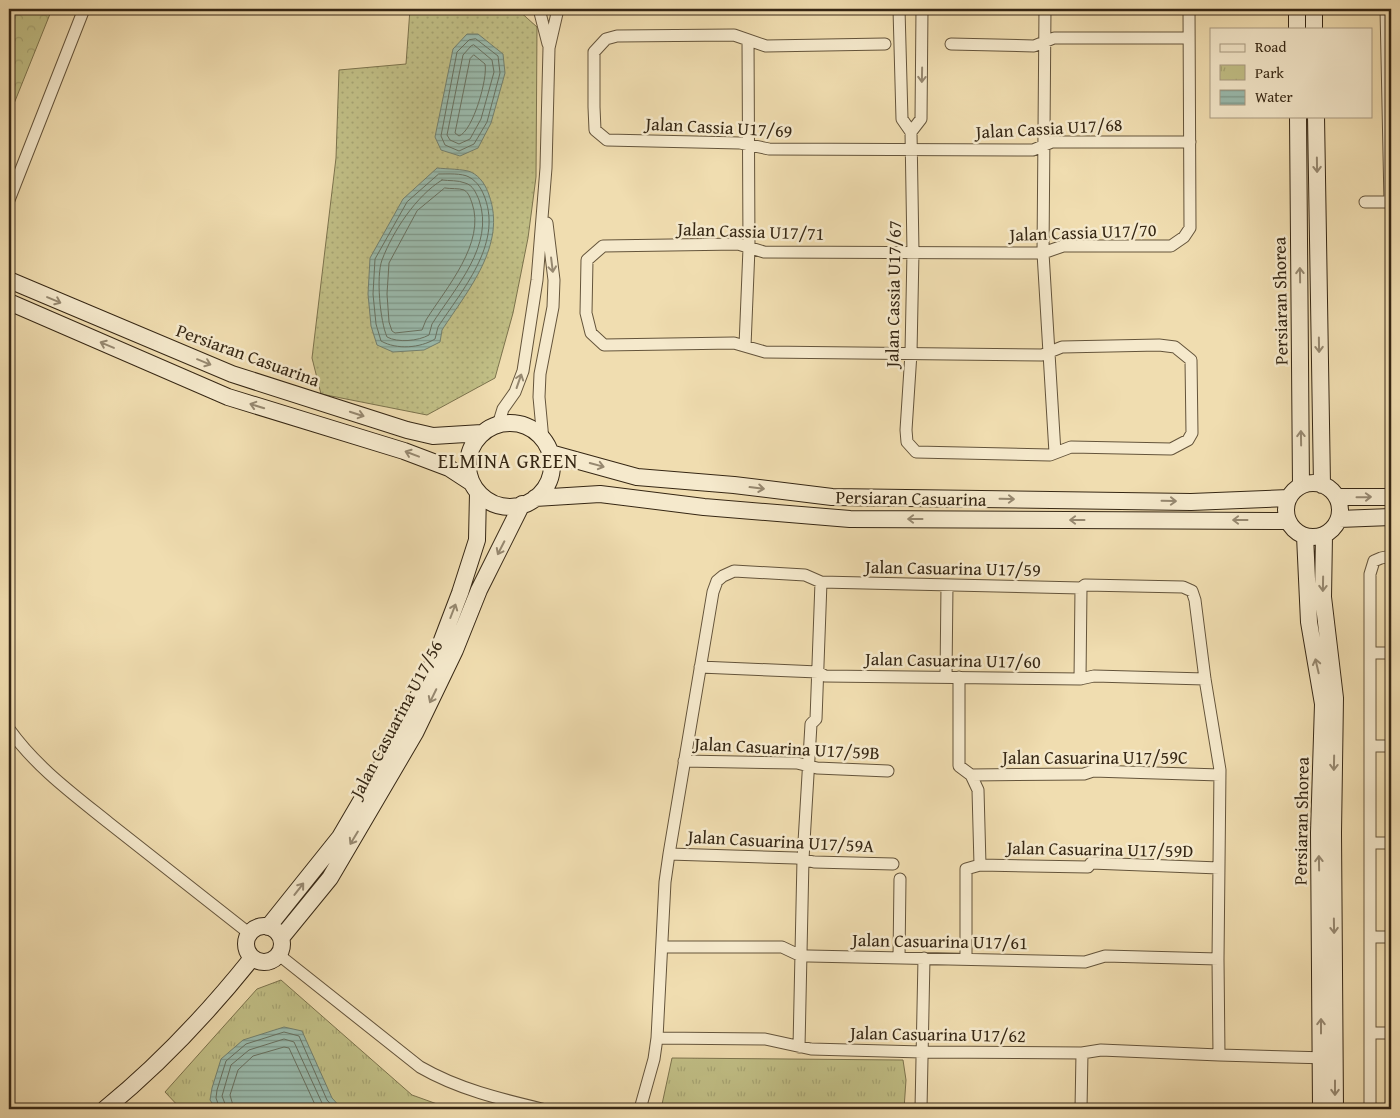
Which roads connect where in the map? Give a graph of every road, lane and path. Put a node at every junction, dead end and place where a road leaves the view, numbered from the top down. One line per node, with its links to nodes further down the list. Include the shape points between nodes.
1 (84, 9): 29 (street)
2 (540, 9): 18 (street)
3 (558, 9): 18 (street)
4 (899, 9): 19 (street, Jalan Cassia U17/67)
5 (922, 9): 20 (street, Jalan Cassia U17/67)
6 (1045, 9): 15 (street)
7 (1188, 9): 13 (street, Jalan Cassia U17/70)
8 (1297, 9): 11 (street)
9 (1314, 9): 12 (street)
10 (1386, 9): 31 (street)
11 (1297, 28)
12 (1314, 28)
13 (1189, 38): 15 (street, via 1054,38); 24 (street, Jalan Cassia U17/70)
14 (748, 40): 16 (street, via 766,46); 25 (street); 25 (street, Jalan Cassia U17/69, via 734,35 616,36 606,39 594,52 595,130 607,140)
15 (1044, 42): 17 (street, via 1034,46); 26 (street)
16 (885, 44)
17 (951, 44)
18 (549, 48): 28 (street)
19 (902, 56): 20 (street); 23 (street, Jalan Cassia U17/67, via 902,119)
20 (922, 56): 23 (street, Jalan Cassia U17/67, one-way to 23, via 920,119)
21 (1298, 118): 45 (street, Persiaran Shorea, one-way to 21)
22 (1316, 118): 44 (street, one-way to 44)
23 (911, 132): 27 (street, Jalan Cassia U17/67)
24 (1190, 142): 26 (street, Jalan Cassia U17/68, via 1052,142); 34 (street, Jalan Cassia U17/70, via 1190,228 1184,237 1171,246 1063,246)
25 (748, 145): 27 (street, Jalan Cassia U17/69, via 769,149); 32 (street)
26 (1044, 146): 27 (street, Jalan Cassia U17/68, via 1033,150); 34 (street)
27 (910, 149): 33 (street, Jalan Cassia U17/67)
28 (544, 199): 40 (street, one-way to 28, via 522,371 537,280); 42 (street, one-way to 42, via 554,280 539,397)
29 (9, 200)
30 (1365, 202): 31 (street)
31 (1390, 202)
32 (749, 248): 33 (street, Jalan Cassia U17/71, via 764,252); 37 (street); 37 (street, Jalan Cassia U17/71, via 738,244 603,246 587,260 586,313 591,332 604,345 734,343)
33 (913, 252): 34 (street, Jalan Cassia U17/70); 39 (street, Jalan Cassia U17/67)
34 (1043, 253): 38 (street)
35 (9, 280): 41 (street, Persiaran Casuarina, one-way to 41, via 232,374 433,436)
36 (9, 302): 46 (street, one-way to 36, via 449,468 228,397)
37 (745, 346): 39 (street, via 765,352)
38 (1048, 352): 39 (street, via 1042,355); 43 (street); 43 (street, via 1062,346 1159,345 1175,347 1191,360 1192,432 1188,440 1172,449 1071,447)
39 (911, 353): 43 (street, Jalan Cassia U17/67, via 906,430 907,442 916,452)
40 (498, 425): 41 (street); 42 (street, via 523,425 534,431)
41 (482, 433): 46 (street, via 470,451 468,462 468,472)
42 (547, 446): 49 (street, Persiaran Casuarina, one-way to 49, via 637,477 832,497 1191,502); 50 (street, via 552,465 550,478 544,489)
43 (1055, 453)
44 (1322, 485): 45 (street); 48 (street)
45 (1302, 486): 49 (street)
46 (475, 488): 50 (street, via 498,505 510,506); 84 (street, Jalan Casuarina U17/56, one-way to 46, via 340,837 405,726 436,656 477,540)
47 (1391, 496): 48 (street, one-way to 47)
48 (1337, 497): 52 (street)
49 (1289, 498): 53 (street)
50 (528, 501): 53 (street, Persiaran Casuarina, one-way to 50, via 850,519 704,507 600,494); 88 (street, Jalan Casuarina U17/56, one-way to 88, via 479,590 456,650 403,754 330,878)
51 (1391, 517): 52 (street)
52 (1339, 519): 54 (street)
53 (1288, 521): 55 (street)
54 (1324, 535): 55 (street); 104 (street, Persiaran Shorea, one-way to 104, via 1323,597 1334,698)
55 (1305, 536): 104 (street, Persiaran Shorea, one-way to 55, via 1319,833 1324,704 1309,622)
56 (1391, 556): 60 (street, via 1374,561 1370,574)
57 (821, 582): 58 (street, Jalan Casuarina U17/59); 62 (street, Jalan Casuarina U17/59, via 805,576 734,571 722,576 713,592); 63 (street)
58 (947, 585): 59 (street, Jalan Casuarina U17/59); 64 (street)
59 (1081, 588): 66 (street); 67 (street, Jalan Casuarina U17/59, via 1085,585 1183,587 1192,591 1196,600)
60 (1370, 653): 61 (street); 69 (street)
61 (1391, 653)
62 (700, 667): 63 (street, Jalan Casuarina U17/60); 71 (street, Jalan Casuarina U17/59)
63 (818, 672): 64 (street, Jalan Casuarina U17/60, via 825,676); 72 (street, via 816,719 811,724)
64 (946, 677): 65 (street, Jalan Casuarina U17/60)
65 (959, 677): 66 (street, Jalan Casuarina U17/60); 74 (street, via 959,766)
66 (1080, 679): 67 (street, Jalan Casuarina U17/60, via 1094,676)
67 (1205, 679): 75 (street, Jalan Casuarina U17/59)
68 (9, 729): 85 (street, via 48,774)
69 (1370, 746): 70 (street); 76 (street)
70 (1391, 746)
71 (684, 761): 72 (street, Jalan Casuarina U17/59B, via 798,763); 78 (street, Jalan Casuarina U17/59)
72 (810, 766): 73 (street, Jalan Casuarina U17/59B); 79 (street)
73 (888, 771)
74 (970, 775): 75 (street, Jalan Casuarina U17/59C, via 1092,772); 81 (street, via 978,790)
75 (1220, 775): 82 (street, Jalan Casuarina U17/59)
76 (1370, 843): 77 (street); 86 (street)
77 (1391, 843)
78 (668, 854): 79 (street, Jalan Casuarina U17/59A); 89 (street, Jalan Casuarina U17/59)
79 (804, 859): 80 (street, Jalan Casuarina U17/59A); 91 (street)
80 (892, 864)
81 (980, 865): 82 (street, Jalan Casuarina U17/59D, via 1088,866 1091,863); 95 (street, via 966,870)
82 (1219, 868): 96 (street, Jalan Casuarina U17/59)
83 (900, 879): 93 (street)
84 (268, 927): 85 (street, via 257,928); 88 (street)
85 (250, 934): 92 (street, via 246,942)
86 (1370, 937): 87 (street); 97 (street)
87 (1391, 937)
88 (281, 938): 90 (street)
89 (663, 947): 91 (street, Jalan Casuarina U17/61, via 782,947); 99 (street, Jalan Casuarina U17/59)
90 (279, 955): 92 (street, via 263,962); 106 (street, via 426,1070 493,1098)
91 (802, 956): 93 (street, Jalan Casuarina U17/61); 100 (street)
92 (252, 958): 105 (street, via 183,1037 138,1082)
93 (899, 958): 94 (street, Jalan Casuarina U17/61)
94 (924, 958): 95 (street, Jalan Casuarina U17/61); 101 (street)
95 (966, 959): 96 (street, Jalan Casuarina U17/61, via 1085,962 1105,956)
96 (1218, 959): 103 (street, Jalan Casuarina U17/59)
97 (1370, 1033): 98 (street); 112 (street)
98 (1391, 1033)
99 (658, 1038): 100 (street, Jalan Casuarina U17/62, via 765,1039); 107 (street, Jalan Casuarina U17/59)
100 (800, 1047): 101 (street, Jalan Casuarina U17/62)
101 (922, 1052): 102 (street, Jalan Casuarina U17/62); 108 (street)
102 (1082, 1053): 103 (street, Jalan Casuarina U17/62, via 1101,1050); 109 (street)
103 (1220, 1055): 104 (street, Jalan Casuarina U17/62)
104 (1328, 1058): 110 (street, Persiaran Shorea); 111 (street, Persiaran Shorea, one-way to 111)
105 (105, 1109)
106 (542, 1109)
107 (640, 1109)
108 (921, 1109)
109 (1081, 1109)
110 (1321, 1109)
111 (1335, 1109)
112 (1370, 1109)

